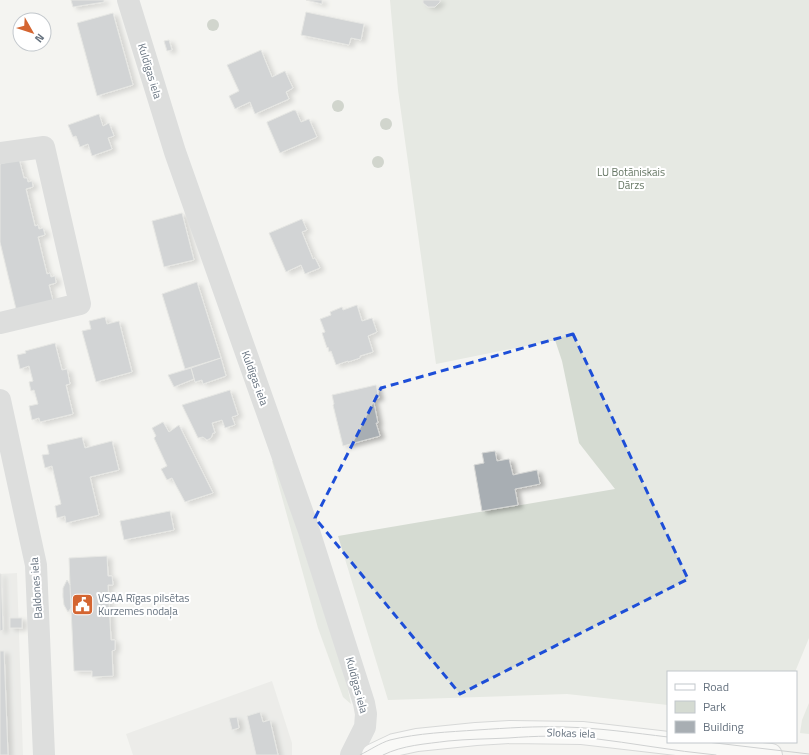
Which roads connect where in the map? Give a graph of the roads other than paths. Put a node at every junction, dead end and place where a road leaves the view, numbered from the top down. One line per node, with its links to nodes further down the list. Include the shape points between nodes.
1 (128, 0): 7 (street, Kuldīgas iela, via 175,152 308,528 364,703 365,727)
2 (0, 153): 3 (street, via 44,147 80,304)
3 (0, 323)
4 (0, 400): 6 (street, Baldones iela, via 36,565)
5 (685, 750): 8 (main road, Slokas iela, via 582,732 510,732 417,740 394,745); 9 (main road, Slokas iela)
6 (44, 755)
7 (351, 755)
8 (373, 755)
9 (771, 755)

